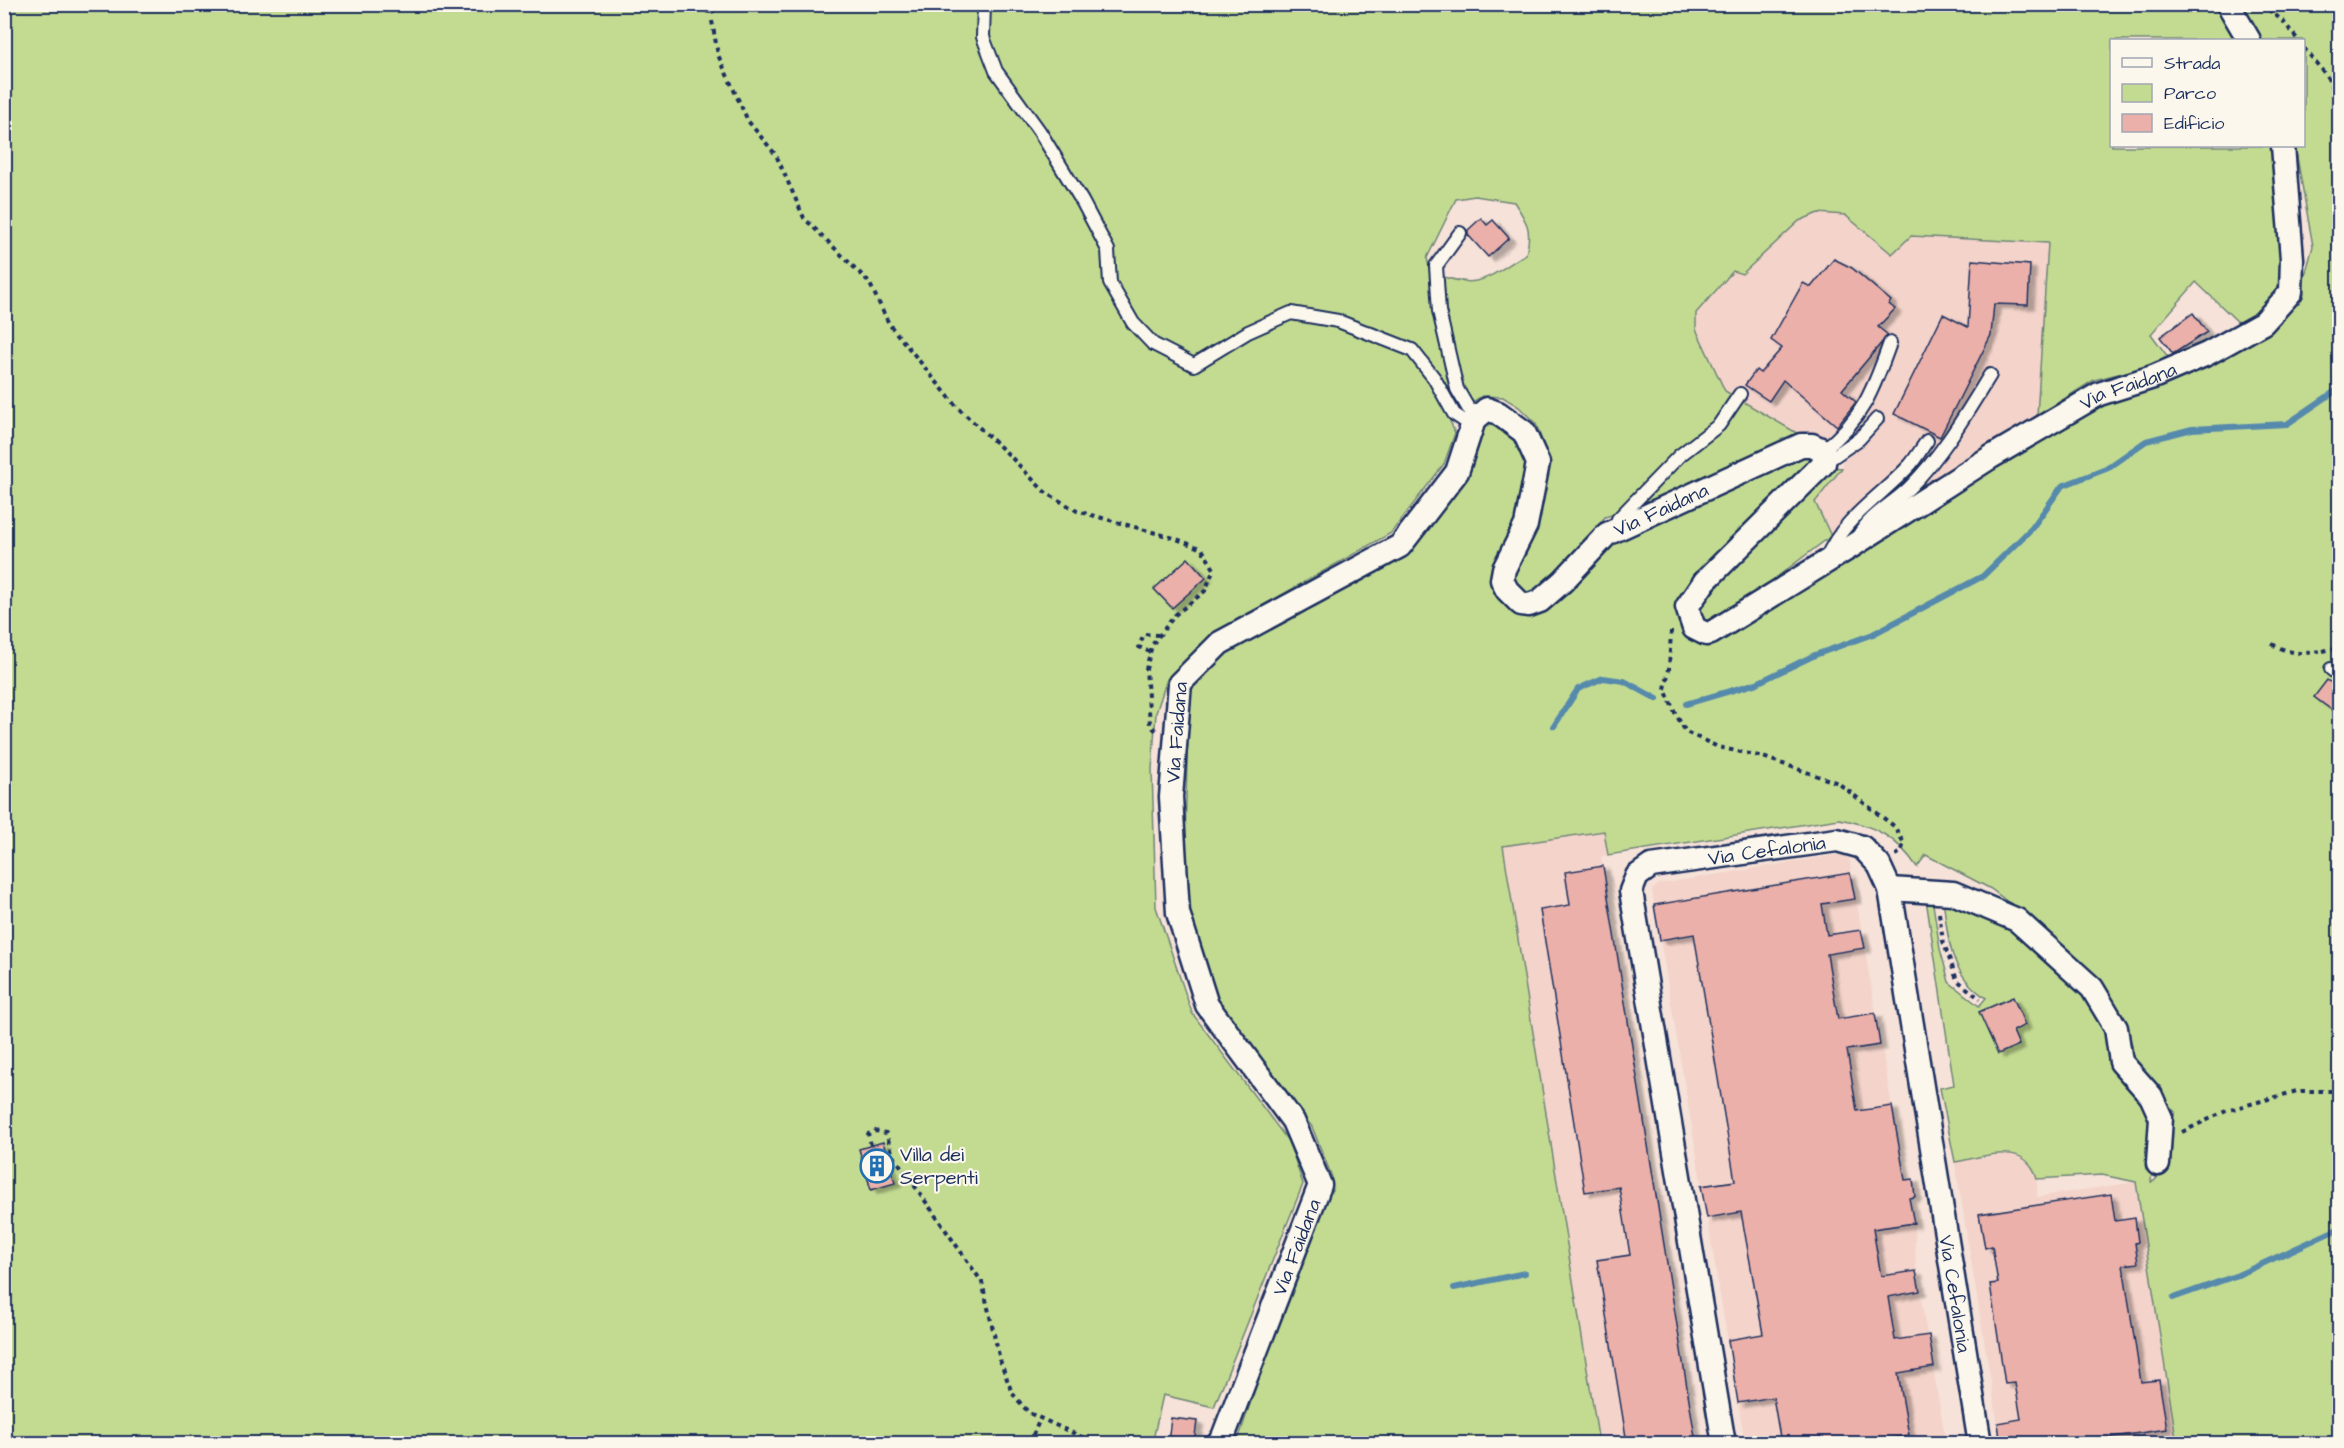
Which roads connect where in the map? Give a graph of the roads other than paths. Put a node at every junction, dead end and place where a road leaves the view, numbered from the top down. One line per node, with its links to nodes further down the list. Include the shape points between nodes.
1 (984, 4): 10 (lane, via 983,37 996,71 1040,132 1082,201 1108,250 1110,284 1133,323 1153,344 1194,365 1248,332 1291,313 1338,321 1412,350 1434,378 1454,414)
2 (2228, 4): 3 (street)
3 (2248, 39)
4 (2283, 147): 14 (street, Via Faidana, via 2291,292 2263,323 2207,354 2099,394)
5 (1460, 233): 10 (lane, via 1436,266 1439,311 1457,389)
6 (1890, 344): 12 (lane, via 1858,417)
7 (1990, 375): 14 (lane, via 1935,460 1908,489 1865,524)
8 (1740, 394): 13 (lane, via 1719,425 1679,456 1618,519)
9 (1877, 419): 12 (lane, via 1850,446)
10 (1475, 421): 13 (street, Via Faidana, via 1487,409 1498,413 1524,432 1538,463 1526,525 1502,580 1521,604 1540,601 1607,534); 18 (street, Via Faidana, via 1457,472 1400,546 1220,643 1180,683 1171,797 1178,913 1207,1005 1293,1121 1320,1185)
11 (1927, 441): 15 (lane, via 1911,464 1863,507 1834,541)
12 (1824, 456): 13 (street, Via Faidana, via 1812,445 1801,445); 15 (street, Via Faidana, via 1705,581 1687,607 1694,628 1711,633)
13 (1615, 531)
14 (1852, 546): 15 (street, Via Faidana)
15 (1824, 563)
16 (1890, 889): 17 (street, via 1953,892 2017,920 2092,988 2116,1028 2121,1062 2151,1096 2161,1118); 19 (street, Via Cefalonia, via 1879,865 1862,847 1837,840 1651,866 1637,876 1631,891); 20 (street, Via Cefalonia)
17 (2158, 1160)
18 (1218, 1443)
19 (1724, 1443)
20 (1980, 1443)

